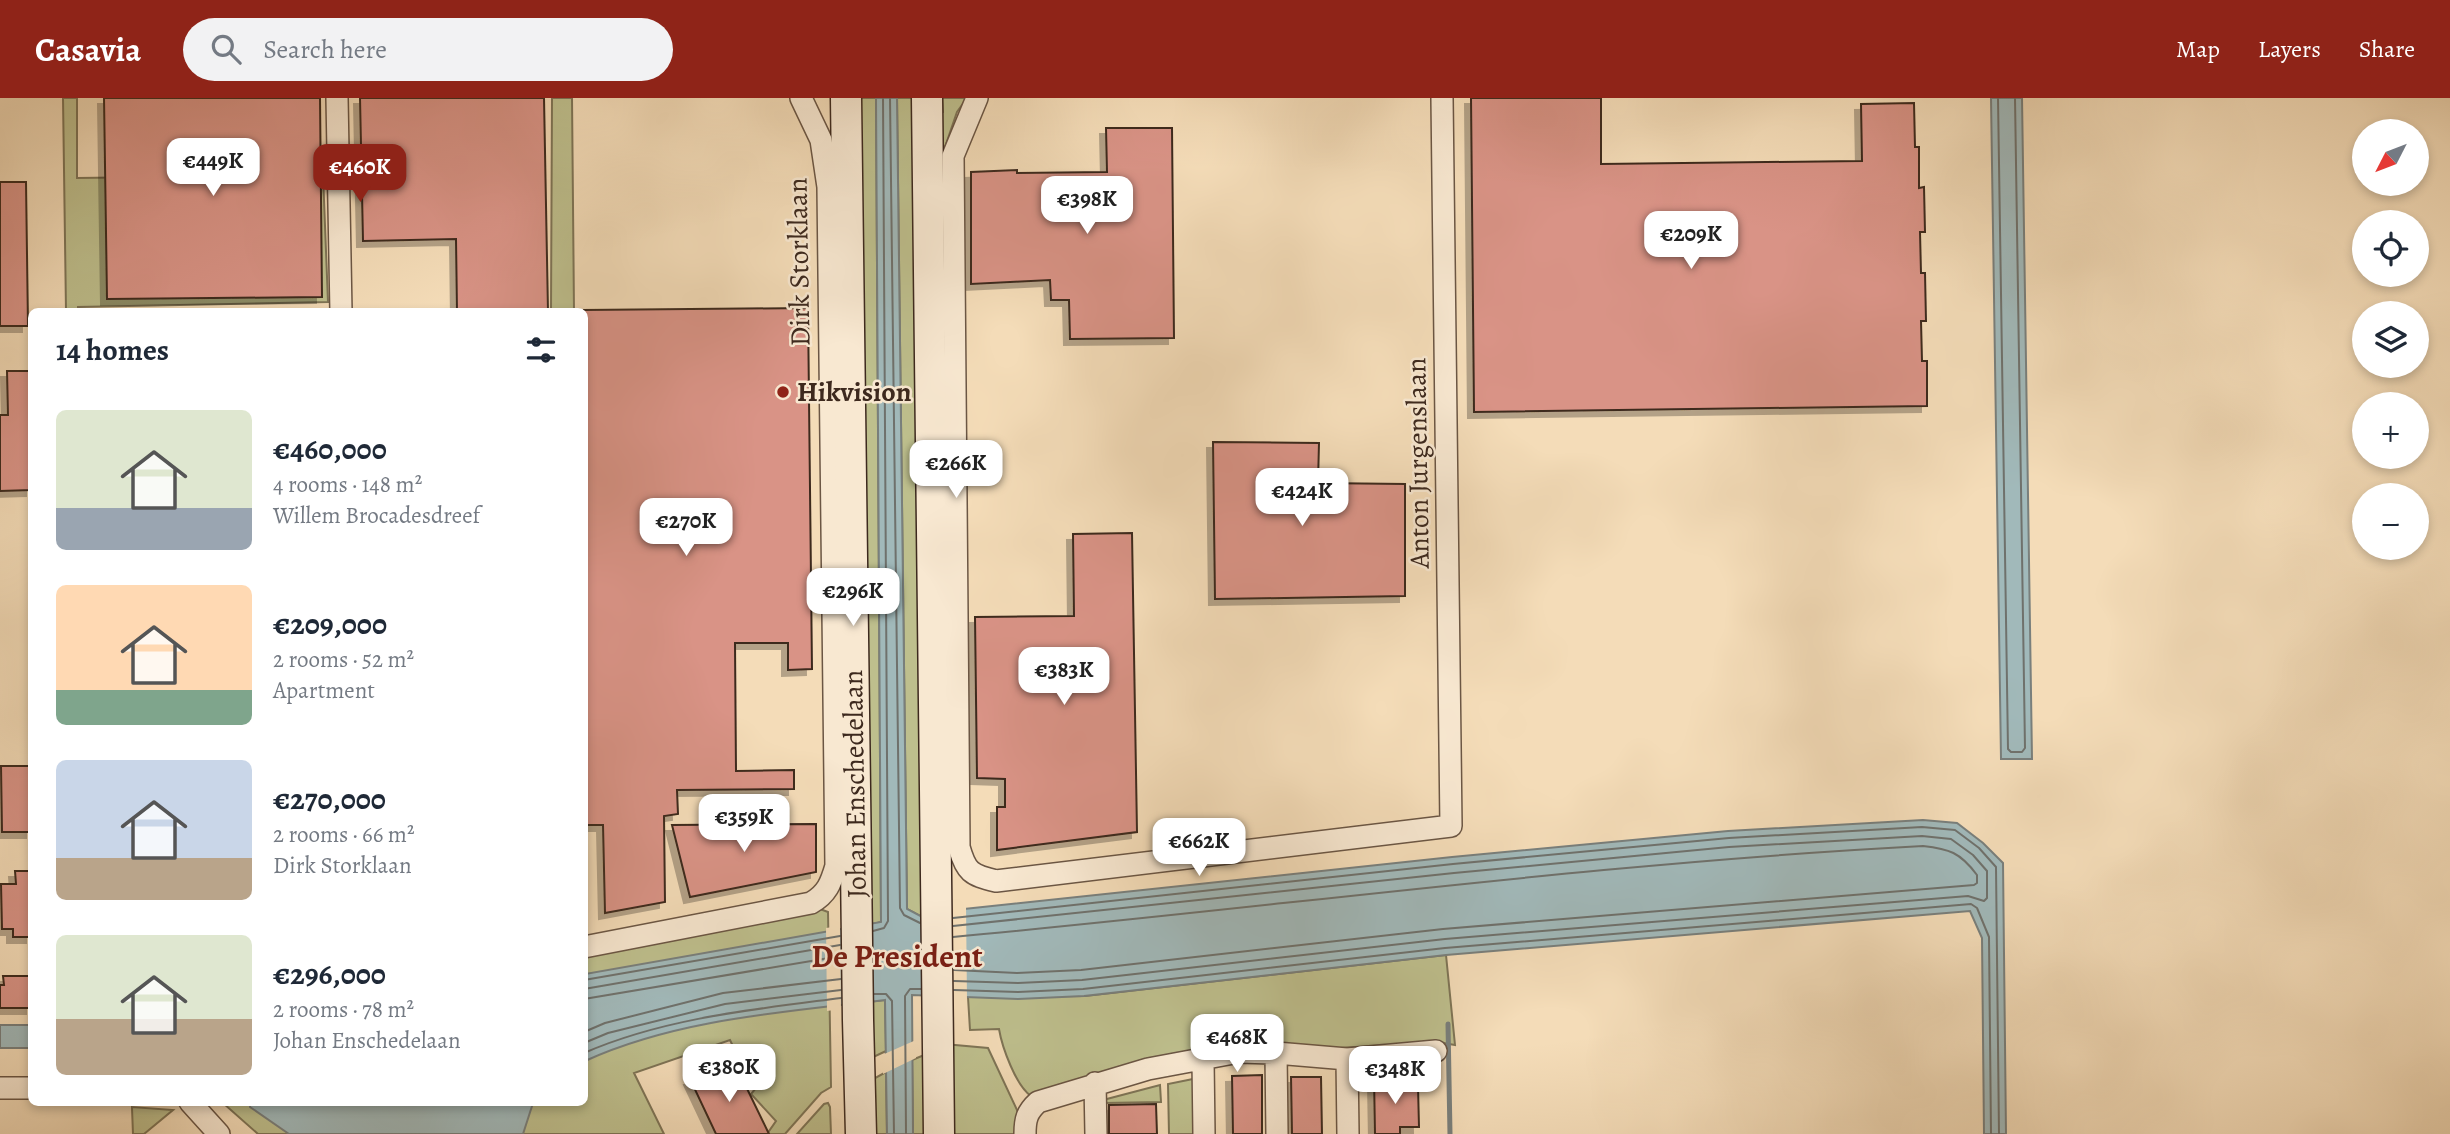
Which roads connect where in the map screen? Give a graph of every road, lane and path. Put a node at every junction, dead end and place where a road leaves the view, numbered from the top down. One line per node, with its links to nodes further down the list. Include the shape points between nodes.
1 (337, 98): 7 (street)
2 (801, 98): 8 (street, Dirk Storklaan, via 821,140 828,187 836,866 832,882 811,903)
3 (846, 98): 18 (street, Johan Enschedelaan)
4 (927, 98): 19 (street)
5 (977, 98): 6 (street, Anton Jurgenslaan, via 953,156 959,847 964,866 978,877 996,881 1451,827)
6 (1442, 98)
7 (341, 308)
8 (588, 946)
9 (1436, 1051): 11 (street)
10 (1276, 1053): 11 (street); 12 (street, via 1239,1052); 23 (street)
11 (1347, 1059): 24 (street)
12 (1203, 1060): 13 (street); 22 (street)
13 (1094, 1083): 20 (street, via 1038,1102 1029,1110); 21 (street)
14 (0, 1088): 15 (street)
15 (28, 1088)
16 (194, 1106): 17 (street)
17 (219, 1134)
18 (861, 1134)
19 (939, 1134)
20 (1025, 1134)
21 (1096, 1134)
22 (1204, 1134)
23 (1277, 1134)
24 (1348, 1134)

